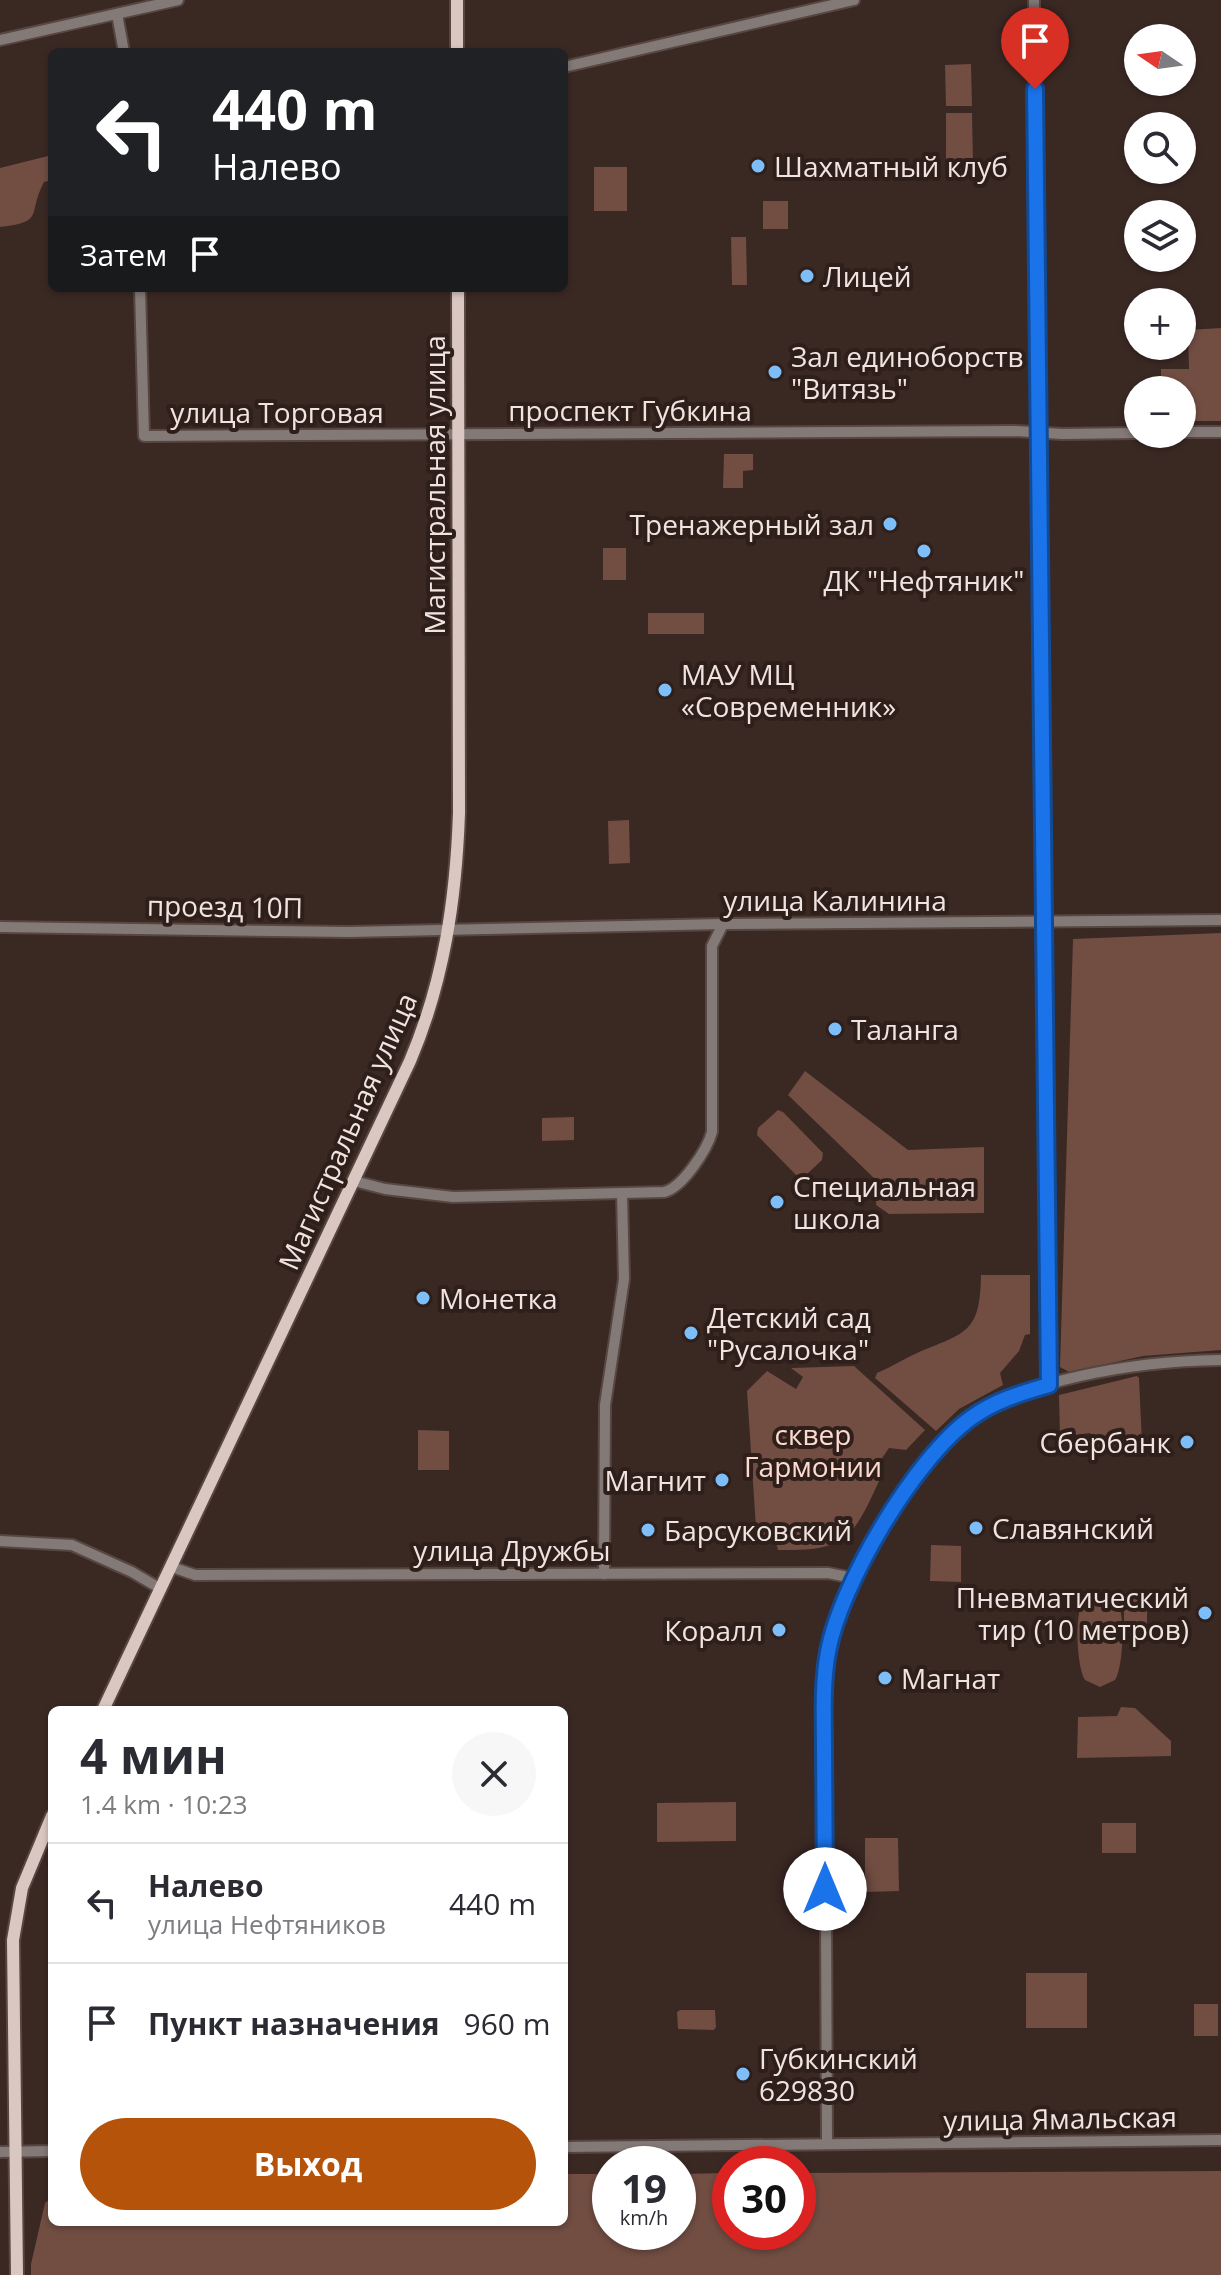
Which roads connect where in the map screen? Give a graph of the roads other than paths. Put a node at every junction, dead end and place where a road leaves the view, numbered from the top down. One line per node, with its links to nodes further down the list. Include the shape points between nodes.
1 (178, 0): 5 (street)
2 (457, 0): 8 (main road)
3 (854, 0): 9 (street)
4 (1034, 0): 14 (street)
5 (117, 14): 6 (street); 7 (street)
6 (0, 40)
7 (123, 48)
8 (457, 48)
9 (568, 66)
10 (140, 292): 16 (street, улица Торговая, via 144,436)
11 (458, 292): 16 (main road, Магистральная улица)
12 (1196, 432): 13 (street)
13 (1221, 432)
14 (1039, 433): 15 (street, проспект Губкина); 16 (street, проспект Губкина); 18 (street)
15 (1124, 433)
16 (458, 435): 21 (main road, Магистральная улица, via 459,813)
17 (1221, 920): 18 (street, улица Калинина)
18 (1042, 923): 19 (street, улица Калинина); 25 (street)
19 (723, 924): 21 (street, улица Калинина); 23 (street, via 712,946 710,1140 677,1187)
20 (0, 927): 21 (street, проезд 10П)
21 (449, 930): 22 (main road, Магистральная улица, via 426,1021)
22 (354, 1181): 23 (street, via 442,1197); 27 (main road, Магистральная улица)
23 (622, 1193): 28 (street, via 624,1279 605,1405)
24 (1221, 1360): 25 (street, via 1130,1366)
25 (1049, 1385): 29 (street, via 996,1403 951,1434 913,1482)
26 (0, 1541): 30 (street, via 72,1545)
27 (172, 1567): 28 (street, улица Дружбы, via 205,1576); 30 (main road, Магистральная улица)
28 (604, 1574): 29 (street, улица Дружбы, via 828,1573)
29 (853, 1578): 34 (street, via 831,1638 825,1680)
30 (161, 1589): 31 (main road, Магистральная улица)
31 (105, 1706)
32 (48, 1825): 38 (main road, via 25,1878 15,1922)
33 (1221, 2140): 34 (street, улица Ямальская)
34 (827, 2144): 35 (street, улица Ямальская)
35 (568, 2147)
36 (48, 2151): 38 (street)
37 (0, 2152): 38 (street)
38 (16, 2152): 39 (main road)
39 (17, 2275)

